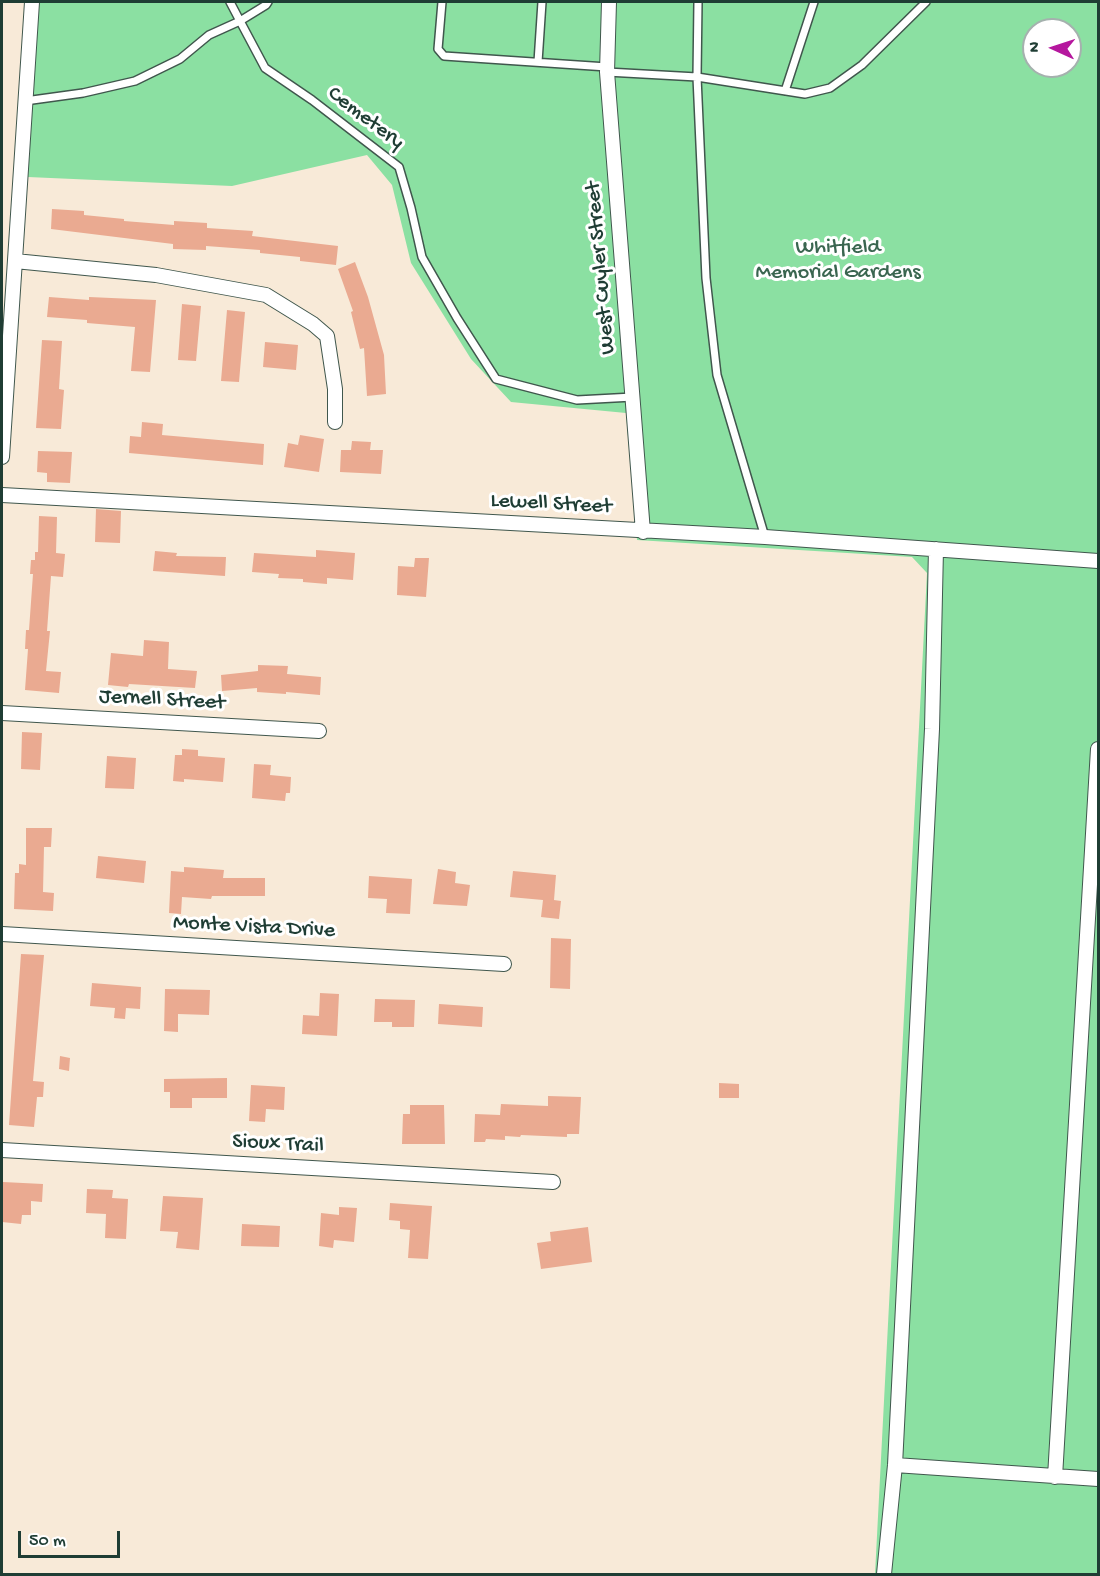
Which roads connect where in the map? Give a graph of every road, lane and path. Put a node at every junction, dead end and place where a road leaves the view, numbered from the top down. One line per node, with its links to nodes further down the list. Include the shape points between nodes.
1 (32, 2): 15 (street)
2 (230, 2): 10 (lane, Cemetery)
3 (268, 2): 10 (lane)
4 (442, 2): 11 (lane, via 438,49 444,56)
5 (542, 2): 11 (lane)
6 (609, 2): 12 (street, West Cuyler Street)
7 (698, 2): 13 (lane)
8 (814, 2): 14 (lane)
9 (926, 2): 14 (lane, via 862,65 830,88 805,94)
10 (240, 21): 15 (lane, via 209,35 180,59 135,81); 17 (lane, Cemetery, via 266,68 399,167 422,257 496,379 577,400)
11 (538, 62): 12 (lane)
12 (607, 70): 13 (lane); 17 (street, West Cuyler Street)
13 (697, 76): 14 (lane); 22 (lane, via 706,278 717,375)
14 (785, 91)
15 (25, 101): 16 (street)
16 (15, 261): 18 (street, via 156,275 266,295 327,336 335,389); 19 (street)
17 (633, 397): 21 (street, West Cuyler Street)
18 (335, 422)
19 (2, 457)
20 (2, 495): 21 (street, Lewell Street)
21 (643, 532): 22 (street, Lewell Street)
22 (765, 537): 23 (street, Lewell Street)
23 (936, 549): 24 (street, Lewell Street); 32 (street, via 932,729)
24 (1098, 561)
25 (2, 713): 26 (street, Jernell Street)
26 (320, 731)
27 (1098, 749): 33 (street)
28 (2, 934): 29 (street, Monte Vista Drive)
29 (504, 964)
30 (2, 1150): 31 (street, Sioux Trail)
31 (553, 1182)
32 (895, 1465): 33 (street); 35 (street)
33 (1055, 1477): 34 (street)
34 (1098, 1479)
35 (884, 1575)

